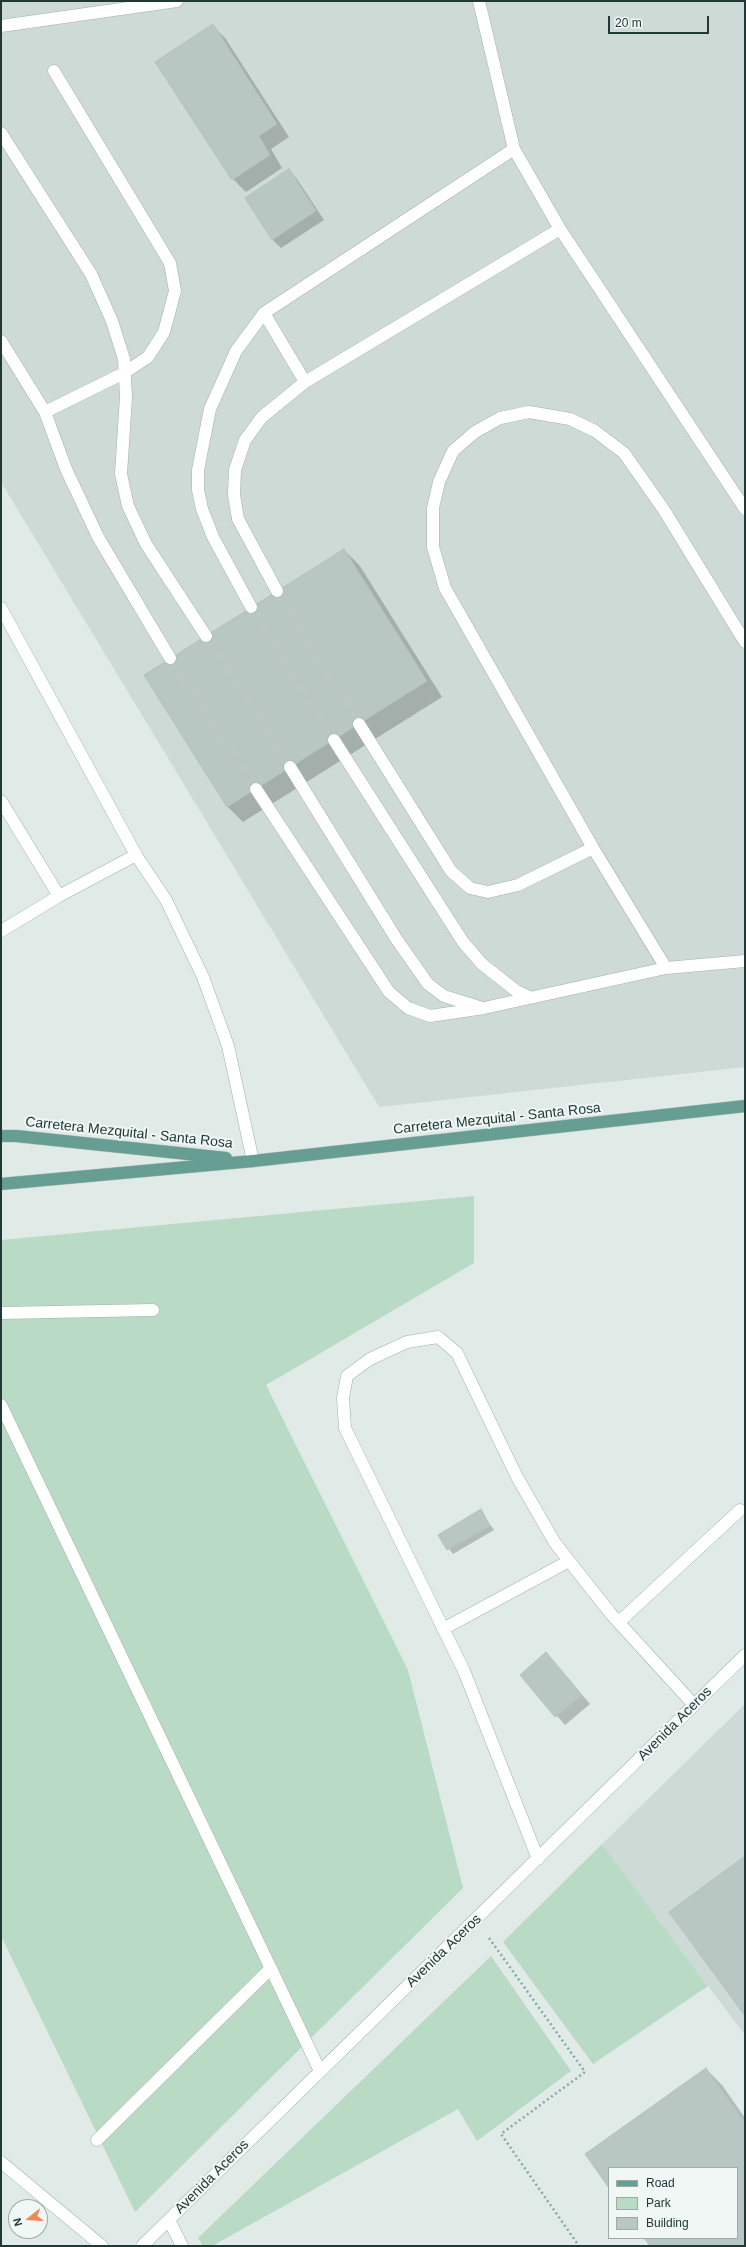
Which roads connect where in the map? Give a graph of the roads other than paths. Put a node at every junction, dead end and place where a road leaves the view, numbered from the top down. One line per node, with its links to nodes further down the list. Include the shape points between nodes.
1 (177, 1): 3 (street)
2 (479, 1): 6 (street)
3 (1, 26)
4 (54, 71): 10 (street, via 170,263 175,291 164,332 148,357)
5 (1, 133): 10 (street, via 91,274 112,321 124,359)
6 (514, 149): 7 (street); 8 (street)
7 (560, 229): 11 (street); 13 (street)
8 (264, 313): 11 (street); 15 (street, via 236,351 210,409 198,470 198,490 202,509 213,537)
9 (1, 341): 12 (street)
10 (124, 373): 12 (street); 17 (street, via 126,397 121,474 128,506 146,544)
11 (305, 382): 14 (street, via 262,418 245,440 235,470 234,495 238,519)
12 (45, 412): 19 (street, via 66,469 98,537)
13 (745, 509)
14 (277, 591)
15 (252, 607)
16 (1, 608): 27 (street)
17 (206, 636)
18 (745, 642): 26 (street, via 664,510 624,453 595,431 570,419 529,412 500,418 475,432 453,451 439,482 433,508 433,547 445,588)
19 (170, 658)
20 (359, 724): 26 (street, via 451,871 470,888 488,892 518,885)
21 (334, 740): 32 (street, via 463,942 482,964 515,990)
22 (290, 767): 33 (street, via 397,940 428,984 444,996)
23 (256, 789): 33 (street, via 389,992 408,1008 430,1016)
24 (1, 801): 25 (street)
25 (4, 814): 28 (street)
26 (593, 848): 31 (street)
27 (136, 855): 28 (street); 36 (street, via 166,900 203,977 228,1046)
28 (59, 896): 29 (street)
29 (1, 931)
30 (745, 961): 31 (street)
31 (666, 968): 32 (street)
32 (529, 997): 33 (street)
33 (484, 1008)
34 (745, 1106): 36 (main road, Carretera Mezquital - Santa Rosa)
35 (1, 1136): 36 (main road, Carretera Mezquital - Santa Rosa)
36 (253, 1161): 37 (main road, Carretera Mezquital - Santa Rosa)
37 (1, 1184)
38 (154, 1310): 39 (street)
39 (1, 1313)
40 (1, 1405): 48 (street)
41 (740, 1510): 43 (street)
42 (570, 1561): 43 (street); 44 (street); 44 (street, via 555,1543 517,1477 458,1353 438,1337 407,1342 370,1359 347,1376 343,1398 345,1428)
43 (619, 1622): 46 (street)
44 (443, 1629): 47 (street, via 464,1671)
45 (745, 1655): 46 (street, Avenida Aceros)
46 (694, 1705): 47 (street, Avenida Aceros)
47 (538, 1859): 49 (street, Avenida Aceros)
48 (270, 1969): 49 (street); 50 (street)
49 (320, 2071): 52 (street, Avenida Aceros)
50 (97, 2140)
51 (1, 2162): 53 (street)
52 (169, 2220): 54 (street, Avenida Aceros); 55 (street)
53 (102, 2246)
54 (142, 2246)
55 (182, 2246)

